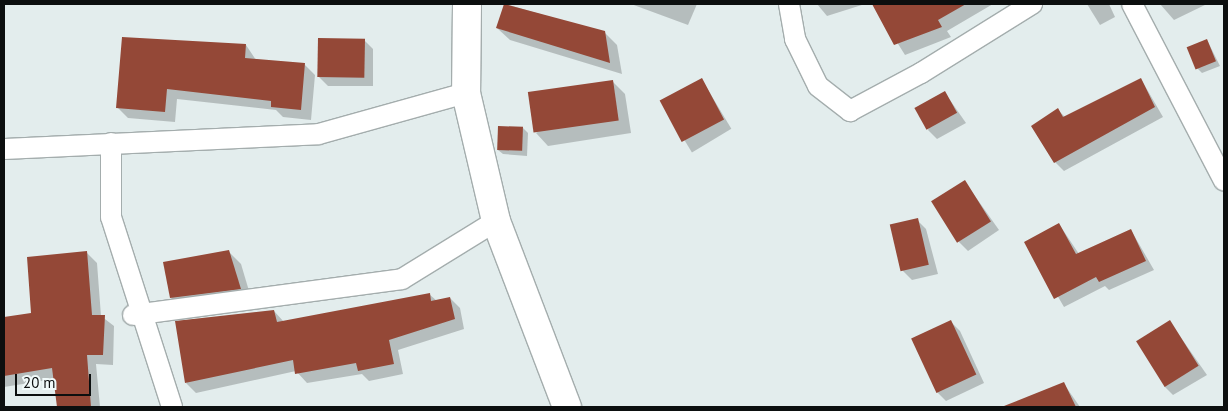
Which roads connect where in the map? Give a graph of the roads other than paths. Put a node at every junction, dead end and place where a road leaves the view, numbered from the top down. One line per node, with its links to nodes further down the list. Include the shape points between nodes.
1 (467, 4): 5 (main road)
2 (790, 4): 3 (street, via 795,39 818,86 850,111 921,73)
3 (1032, 4)
4 (1132, 4): 8 (street)
5 (466, 94): 6 (street, via 319,134); 9 (main road)
6 (111, 142): 7 (street); 10 (street, via 111,217)
7 (4, 149)
8 (1224, 182)
9 (496, 221): 10 (street, via 402,279); 12 (main road)
10 (136, 314): 11 (street)
11 (172, 407)
12 (567, 407)

